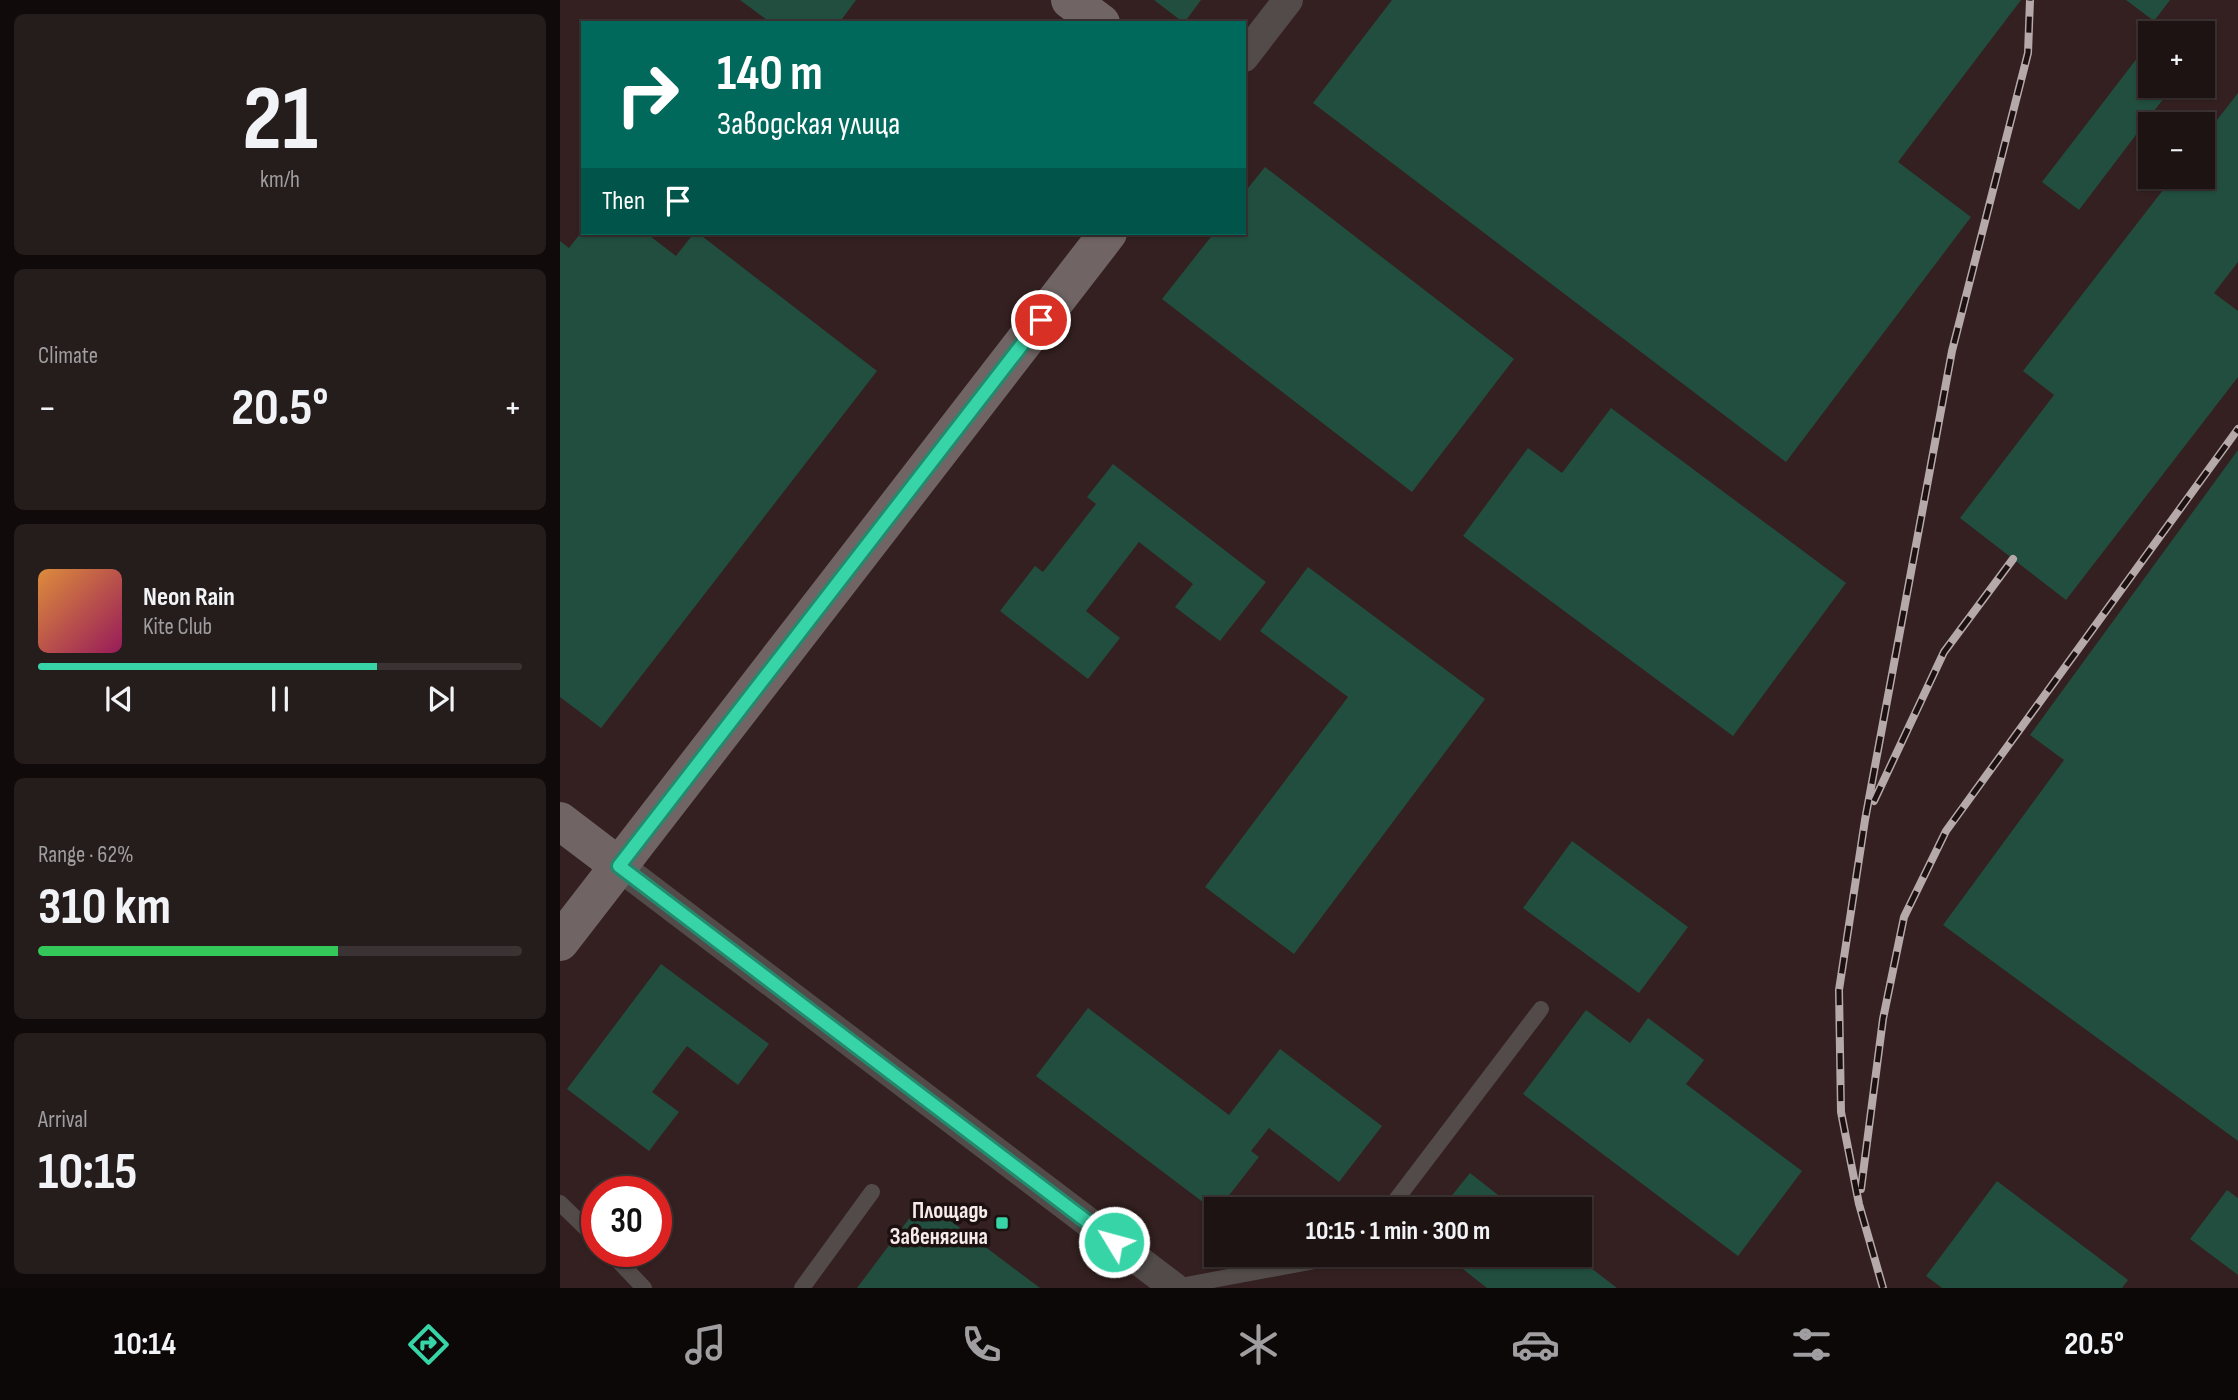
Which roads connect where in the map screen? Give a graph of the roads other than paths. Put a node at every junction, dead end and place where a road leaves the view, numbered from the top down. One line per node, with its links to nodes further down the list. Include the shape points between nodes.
1 (1070, 0): 3 (street)
2 (1288, 0): 4 (street)
3 (1098, 21)
4 (1246, 54)
5 (1098, 246): 7 (street)
6 (560, 821): 7 (street)
7 (619, 866): 8 (street); 18 (street)
8 (560, 942)
9 (1541, 1009): 11 (lane)
10 (872, 1192): 17 (lane)
11 (1398, 1197)
12 (560, 1203): 13 (lane)
13 (581, 1223)
14 (624, 1267): 16 (lane)
15 (1284, 1267): 18 (lane)
16 (643, 1288)
17 (802, 1288)
18 (1175, 1288)

